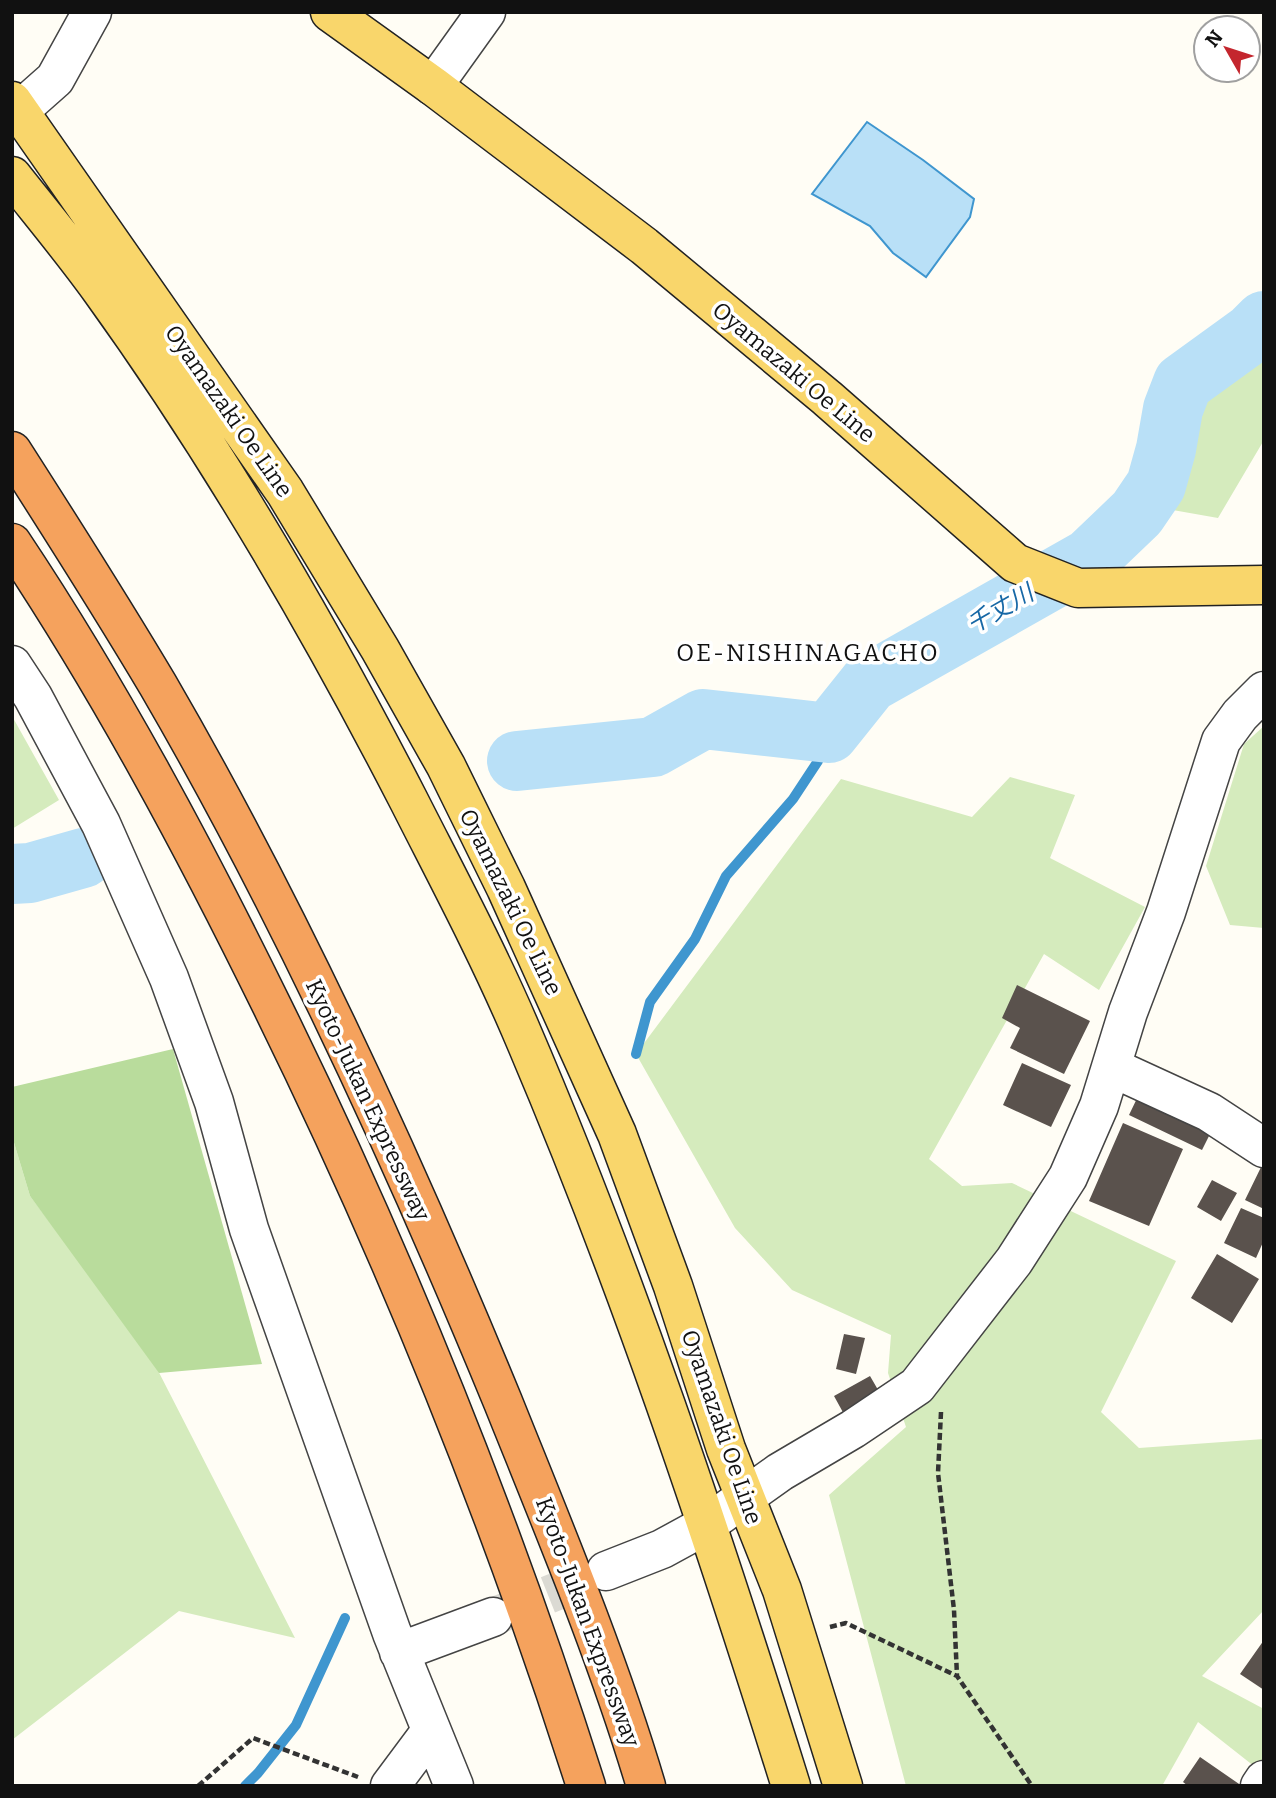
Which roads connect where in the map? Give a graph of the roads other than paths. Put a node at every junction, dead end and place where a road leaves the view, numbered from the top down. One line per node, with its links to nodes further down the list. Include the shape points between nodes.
1 (92, 12): 5 (street, via 55,79)
2 (330, 12): 4 (main road, Oyamazaki Oe Line)
3 (486, 12): 4 (street)
4 (433, 86): 9 (main road, Oyamazaki Oe Line, via 644,246 1015,563 1078,588)
5 (16, 106): 14 (main road, Oyamazaki Oe Line, via 285,492 446,766 544,968 617,1135)
6 (12, 176): 15 (main road, Oyamazaki Oe Line, via 100,289 191,421 350,687 432,845 518,1023 576,1163 628,1297)
7 (12, 451): 24 (highway, Kyoto-Jukan Expressway, via 158,686 292,937 380,1118 563,1549 626,1717)
8 (12, 543): 23 (highway, Kyoto-Jukan Expressway, via 183,830 335,1134 432,1360 514,1572)
9 (1264, 585)
10 (12, 665): 18 (street, via 101,824 169,978 214,1102 249,1229)
11 (1264, 691): 12 (street, via 1221,741)
12 (1111, 1067): 13 (street, via 1209,1112); 14 (street, via 1068,1177 1014,1261 917,1386)
13 (1264, 1148)
14 (746, 1498): 15 (street); 26 (main road, Oyamazaki Oe Line, via 782,1590)
15 (706, 1525): 16 (street); 25 (main road, Oyamazaki Oe Line)
16 (606, 1571)
17 (493, 1617): 18 (street)
18 (399, 1651): 19 (street)
19 (431, 1731): 21 (street); 22 (street)
20 (1264, 1780): 27 (street)
21 (380, 1783)
22 (454, 1786)
23 (586, 1786)
24 (646, 1786)
25 (790, 1786)
26 (843, 1786)
27 (1260, 1786)

